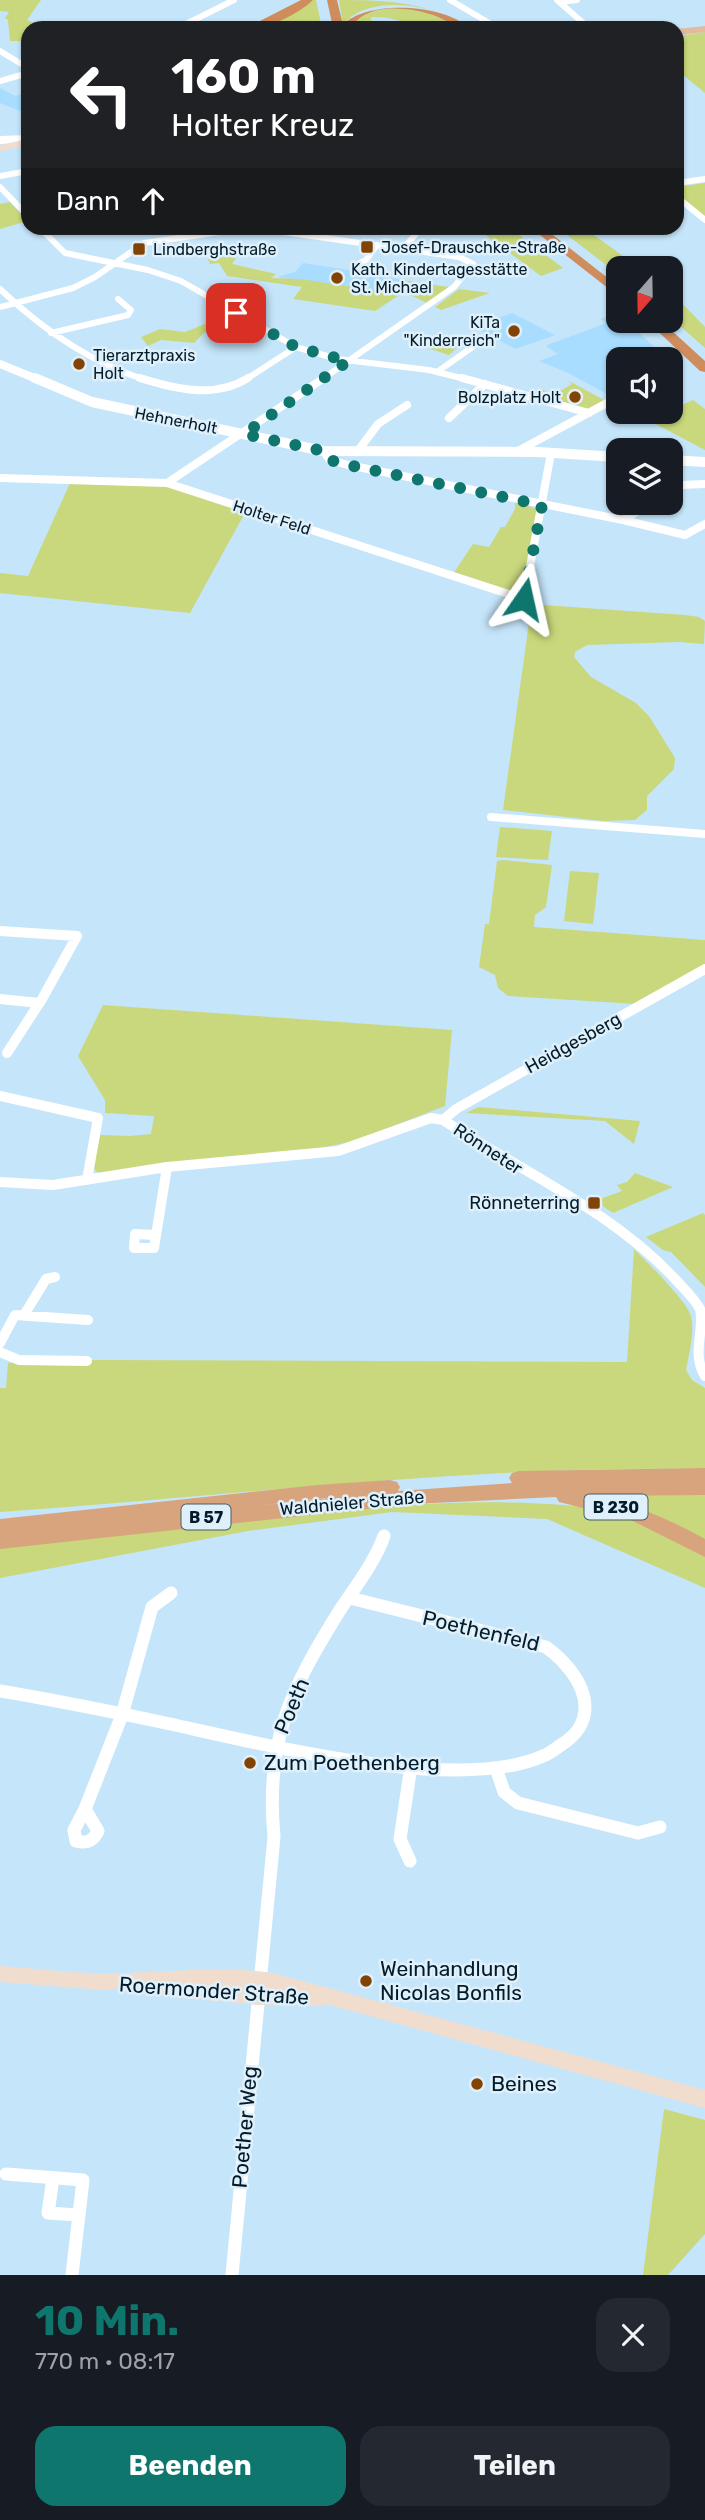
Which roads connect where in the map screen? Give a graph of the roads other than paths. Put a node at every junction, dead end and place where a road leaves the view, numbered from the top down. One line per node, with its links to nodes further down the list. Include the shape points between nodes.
1 (233, 0): 9 (street)
2 (308, 0): 10 (highway)
3 (322, 0): 11 (highway)
4 (332, 0): 12 (highway)
5 (390, 0): 15 (highway, via 442,10)
6 (450, 0): 16 (street)
7 (577, 0): 8 (street)
8 (558, 1): 17 (street)
9 (192, 21)
10 (268, 21)
11 (326, 21)
12 (336, 21)
13 (350, 21): 14 (highway, via 362,12 397,6 430,10)
14 (451, 21)
15 (462, 21)
16 (486, 21)
17 (581, 21)
18 (705, 26): 19 (main road)
19 (684, 29)
20 (0, 51): 21 (street)
21 (21, 65)
22 (21, 73): 23 (street)
23 (0, 81)
24 (0, 140): 25 (street)
25 (21, 141)
26 (21, 143): 27 (main road)
27 (0, 149)
28 (21, 172): 29 (street)
29 (0, 176)
30 (705, 179): 31 (street)
31 (684, 182)
32 (2, 190): 34 (street)
33 (684, 203): 35 (street)
34 (21, 209)
35 (705, 220)
36 (48, 235): 44 (street, via 65,253)
37 (200, 235): 44 (street, via 145,243)
38 (316, 235): 42 (street)
39 (415, 235): 43 (street)
40 (546, 235): 47 (highway)
41 (559, 235): 46 (highway)
42 (377, 246): 43 (street); 45 (street)
43 (403, 249): 58 (street, via 459,257 473,267 454,287)
44 (112, 264): 50 (street, via 80,285); 56 (street, via 181,281)
45 (356, 265)
46 (606, 272)
47 (606, 283)
48 (0, 289): 50 (street)
49 (118, 299): 52 (street, via 131,310 128,315)
50 (14, 304): 51 (street); 52 (street)
51 (0, 307)
52 (51, 333): 56 (street, via 123,372 212,391 234,387)
53 (666, 333): 60 (highway)
54 (679, 333): 57 (highway)
55 (474, 346): 61 (street)
56 (296, 347): 58 (street)
57 (705, 355)
58 (348, 361): 61 (street); 67 (street)
59 (0, 365): 67 (street, Hehnerholt, via 92,402)
60 (705, 368)
61 (437, 372): 62 (street)
62 (485, 384): 65 (street); 66 (street)
63 (606, 404): 65 (street)
64 (407, 405): 69 (street, via 362,439)
65 (589, 414): 70 (street)
66 (449, 418)
67 (244, 434): 68 (street, Hehnerholt); 76 (street)
68 (323, 451): 69 (street, Hehnerholt); 79 (street, via 330,460 348,465)
69 (358, 452): 70 (street, Hehnerholt)
70 (516, 452): 71 (street, Hehnerholt)
71 (551, 453): 72 (street, Hehnerholt); 79 (street)
72 (606, 456)
73 (683, 461): 74 (street)
74 (705, 462)
75 (0, 478): 76 (street, Holter Feld)
76 (167, 483): 79 (street, Holter Feld, via 524,599)
77 (705, 484): 78 (street)
78 (683, 485)
79 (542, 505): 81 (street)
80 (631, 515): 81 (street)
81 (623, 520): 82 (street, via 685,535)
82 (705, 524)
83 (491, 817): 84 (street)
84 (705, 834)
85 (0, 931): 88 (street, via 77,936)
86 (705, 969): 92 (street, Heidgesberg)
87 (0, 999): 88 (street)
88 (39, 1003): 89 (street)
89 (3, 1052): 90 (street)
90 (20, 1054)
91 (0, 1096): 94 (street, via 98,1118)
92 (443, 1120): 93 (street, Rönneter, via 431,1118 338,1151); 103 (street, Rönneter, via 603,1218 669,1273 704,1318 699,1362)
93 (167, 1167): 94 (street, Rönneter); 96 (street)
94 (87, 1180): 95 (street, Rönneter, via 53,1185)
95 (0, 1182)
96 (156, 1235)
97 (55, 1277): 98 (street, via 46,1279)
98 (24, 1315): 99 (street); 100 (street, via 15,1315)
99 (88, 1320)
100 (0, 1343)
101 (0, 1352): 102 (street, via 19,1360)
102 (88, 1361)
103 (705, 1376)
104 (705, 1475): 108 (highway, Waldnieler Straße / B 57, via 560,1476 342,1490)
105 (705, 1488): 106 (highway, Waldnieler Straße / B 57)
106 (518, 1490): 111 (highway, Waldnieler Straße / B 57, via 376,1500); 112 (highway, B 230, via 635,1513)
107 (0, 1517): 108 (highway)
108 (70, 1518): 109 (highway, Waldnieler Straße / B 57)
109 (0, 1527)
110 (384, 1536): 114 (street, Poeth)
111 (0, 1541)
112 (705, 1549)
113 (171, 1593): 116 (street, via 152,1607)
114 (350, 1598): 117 (street, Poeth, via 294,1694); 119 (street, Poethenfeld, via 550,1648 582,1692 586,1713 579,1731 564,1747 544,1757)
115 (0, 1691): 116 (street, Poethenfeld)
116 (122, 1715): 117 (street, Poethenfeld); 120 (street)
117 (276, 1746): 118 (street, Poethenfeld, via 324,1757); 124 (street, Poeth, via 270,1793 274,1837)
118 (411, 1766): 119 (street, Poethenfeld); 122 (street, via 400,1839)
119 (496, 1768): 121 (street, via 504,1792 518,1803 638,1833)
120 (85, 1809)
121 (660, 1827)
122 (410, 1861)
123 (0, 1974): 124 (main road, Roermonder Straße)
124 (260, 1988): 125 (main road, Roermonder Straße, via 332,1999 427,2022); 130 (street, Poether Weg)
125 (705, 2099)
126 (6, 2175): 127 (street)
127 (53, 2178): 128 (street, via 83,2180); 128 (street, via 48,2213)
128 (78, 2215): 129 (street)
129 (72, 2275)
130 (232, 2275)

